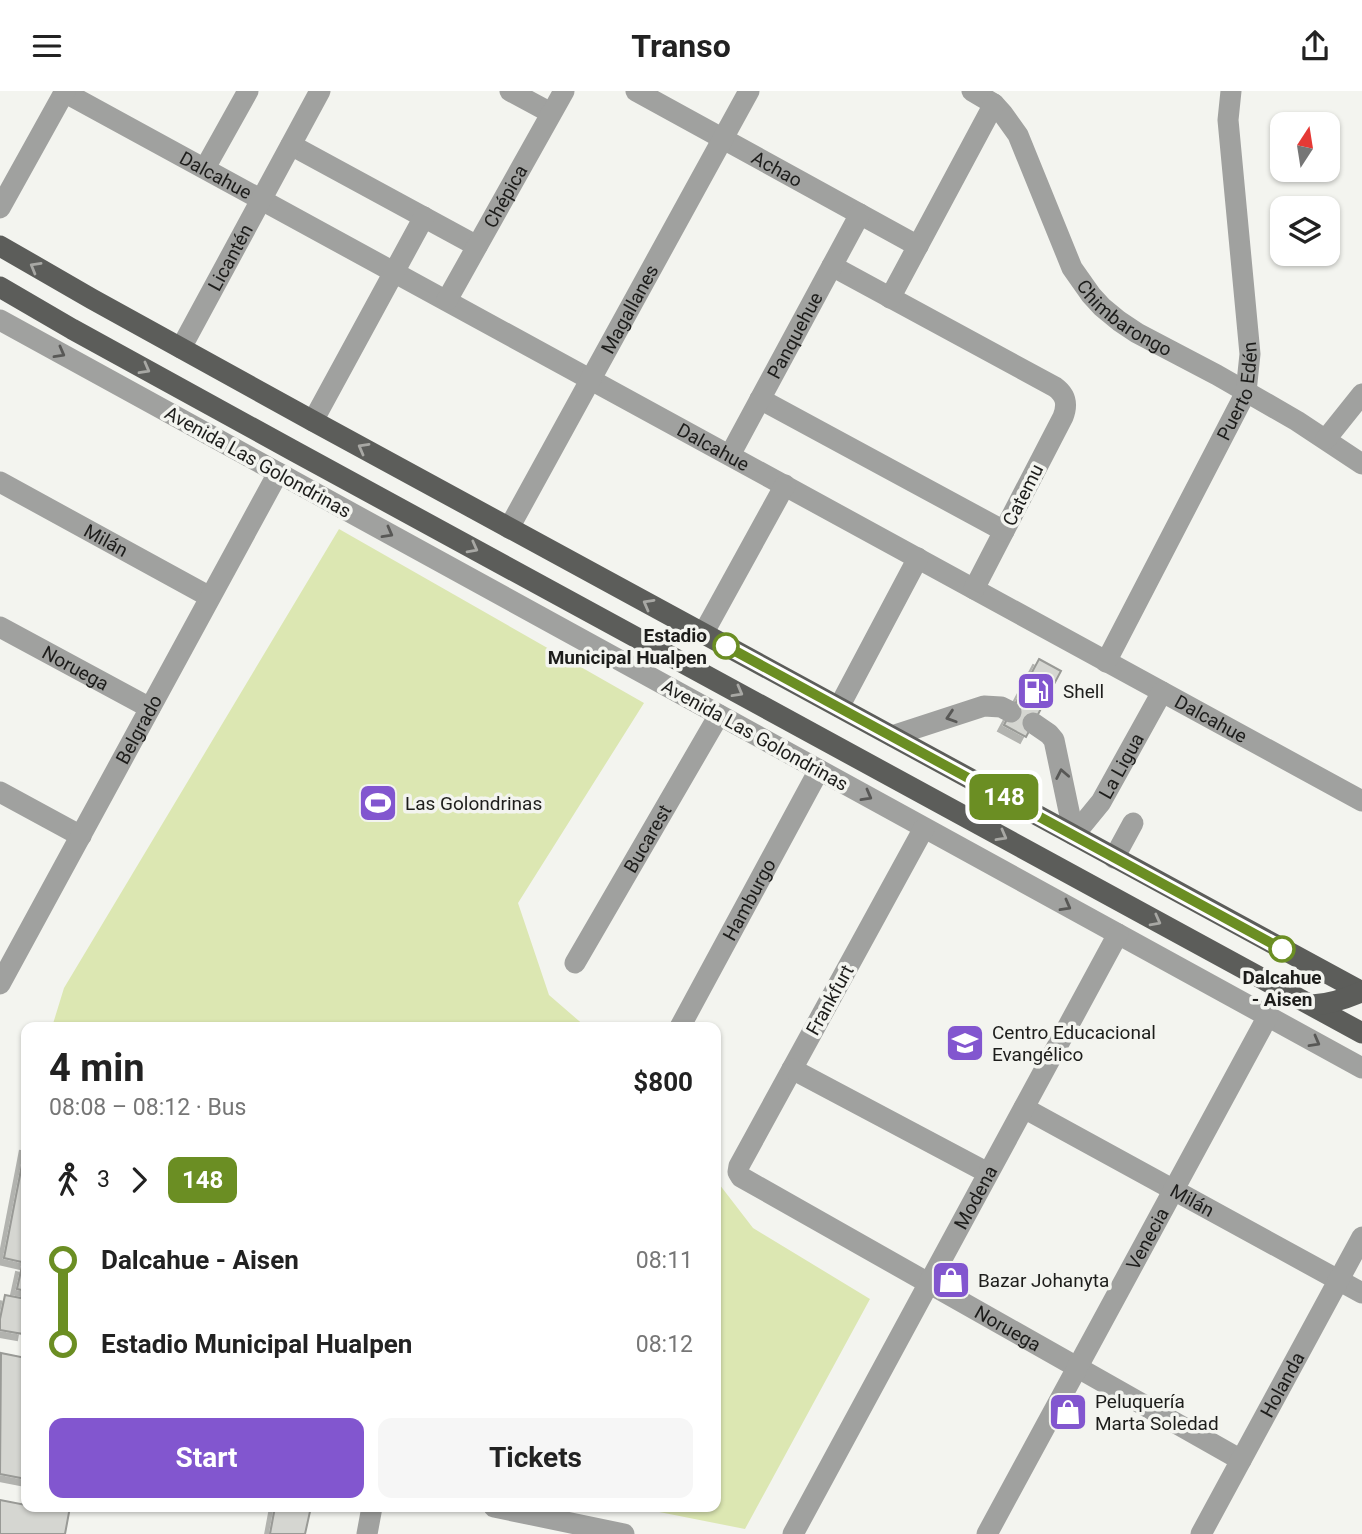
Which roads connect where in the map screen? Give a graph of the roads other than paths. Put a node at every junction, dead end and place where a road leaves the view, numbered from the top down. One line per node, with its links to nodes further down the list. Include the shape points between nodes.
1 (64, 91): 14 (street, Dalcahue); 16 (street)
2 (248, 91): 14 (street)
3 (320, 91): 13 (street, Licantén)
4 (510, 91): 11 (street)
5 (564, 91): 11 (street, Chépica)
6 (636, 91): 12 (street, Achao)
7 (749, 91): 12 (street, Magallanes)
8 (972, 91): 10 (street, Chimbarongo)
9 (1231, 91): 30 (street, Puerto Edén, via 1228,120 1250,354)
10 (994, 104): 21 (street); 30 (street, Chimbarongo, via 1018,135 1072,268 1091,295 1119,321)
11 (551, 113): 20 (street, Chépica)
12 (723, 139): 17 (street, Achao); 29 (street, Magallanes)
13 (291, 145): 15 (street, Licantén); 18 (street)
14 (205, 168): 15 (street, Dalcahue)
15 (261, 199): 23 (street, Dalcahue); 28 (street, Licantén)
16 (0, 208)
17 (860, 214): 21 (street, Achao); 22 (street, Panquehue)
18 (424, 217): 20 (street); 23 (street)
19 (0, 246): 28 (main road, one-way to 19)
20 (477, 246): 26 (street, Chépica)
21 (918, 246): 25 (street)
22 (832, 266): 25 (street); 32 (street, Panquehue)
23 (394, 272): 26 (street, Dalcahue); 33 (street)
24 (0, 287): 68 (main road, Avenida Las Golondrinas, one-way to 68)
25 (890, 298): 41 (street, Catemu, via 1055,387 1066,399 1063,417)
26 (447, 300): 29 (street, Dalcahue)
27 (0, 320): 37 (street, Avenida Las Golondrinas, one-way to 37)
28 (181, 348): 33 (main road)
29 (591, 379): 35 (street, Dalcahue); 40 (street, Magallanes)
30 (1245, 392): 34 (street, Chimbarongo); 47 (street, Puerto Edén)
31 (1362, 394): 34 (street)
32 (760, 399): 35 (street, Panquehue); 41 (street)
33 (313, 421): 40 (main road, one-way to 33)
34 (1326, 439): 36 (street, Chimbarongo)
35 (730, 455): 39 (street, Dalcahue)
36 (1362, 464)
37 (278, 473): 44 (street, Belgrado); 52 (street, Avenida Las Golondrinas, one-way to 52)
38 (0, 482): 44 (street, Milán)
39 (785, 485): 42 (street, Dalcahue); 46 (street)
40 (509, 528): 46 (main road, one-way to 40)
41 (1004, 531): 43 (street, Catemu)
42 (918, 558): 43 (street, Dalcahue); 49 (street)
43 (974, 589): 47 (street, Dalcahue)
44 (210, 597): 50 (street, Belgrado)
45 (0, 627): 50 (street, Noruega)
46 (703, 634): 49 (main road)
47 (1106, 661): 48 (street, Dalcahue)
48 (1162, 692): 57 (street, Dalcahue); 60 (street, La Ligua, via 1101,802)
49 (839, 707): 54 (main road)
50 (150, 708): 61 (street, Belgrado)
51 (1011, 712): 54 (street, one-way to 54, via 984,706)
52 (719, 715): 55 (street, Avenida Las Golondrinas); 65 (street, Bucarest)
53 (1033, 723): 60 (street, one-way to 53, via 1054,740)
54 (892, 736): 60 (main road)
55 (819, 770): 59 (street, Avenida Las Golondrinas, one-way to 59); 70 (street, Hamburgo)
56 (0, 792): 61 (street)
57 (1362, 801)
58 (1133, 823): 62 (street)
59 (924, 828): 63 (street, Avenida Las Golondrinas, one-way to 63); 73 (street, Frankfurt)
60 (1074, 835): 62 (main road)
61 (81, 836): 64 (street, Belgrado)
62 (1114, 858): 67 (main road)
63 (1118, 934): 69 (street, Avenida Las Golondrinas); 74 (street, Modena)
64 (6, 958): 66 (street, Belgrado)
65 (575, 963)
66 (0, 984)
67 (1362, 991): 68 (main road)
68 (1312, 1005): 71 (main road, Avenida Las Golondrinas)
69 (1268, 1016): 72 (street, Avenida Las Golondrinas, one-way to 72); 77 (street, Venecia)
70 (683, 1022)
71 (1362, 1033)
72 (1362, 1068)
73 (792, 1069): 75 (street, Frankfurt); 76 (street)
74 (1024, 1108): 76 (street, Modena); 77 (street, Milán)
75 (738, 1173): 80 (street, Noruega)
76 (988, 1173): 80 (street, Modena)
77 (1174, 1190): 79 (street, Milán); 82 (street, Venecia)
78 (1362, 1237): 79 (street, Holanda)
79 (1339, 1280): 81 (street, Milán); 83 (street, Holanda)
80 (929, 1282): 82 (street, Noruega); 89 (street, Modena)
81 (1362, 1293)
82 (1078, 1367): 83 (street, Noruega); 90 (street, Venecia)
83 (1241, 1460): 91 (street, Holanda)
84 (371, 1512): 87 (street)
85 (510, 1512): 86 (street)
86 (563, 1528): 88 (street)
87 (367, 1534)
88 (624, 1534)
89 (793, 1534)
90 (987, 1534)
91 (1201, 1534)

